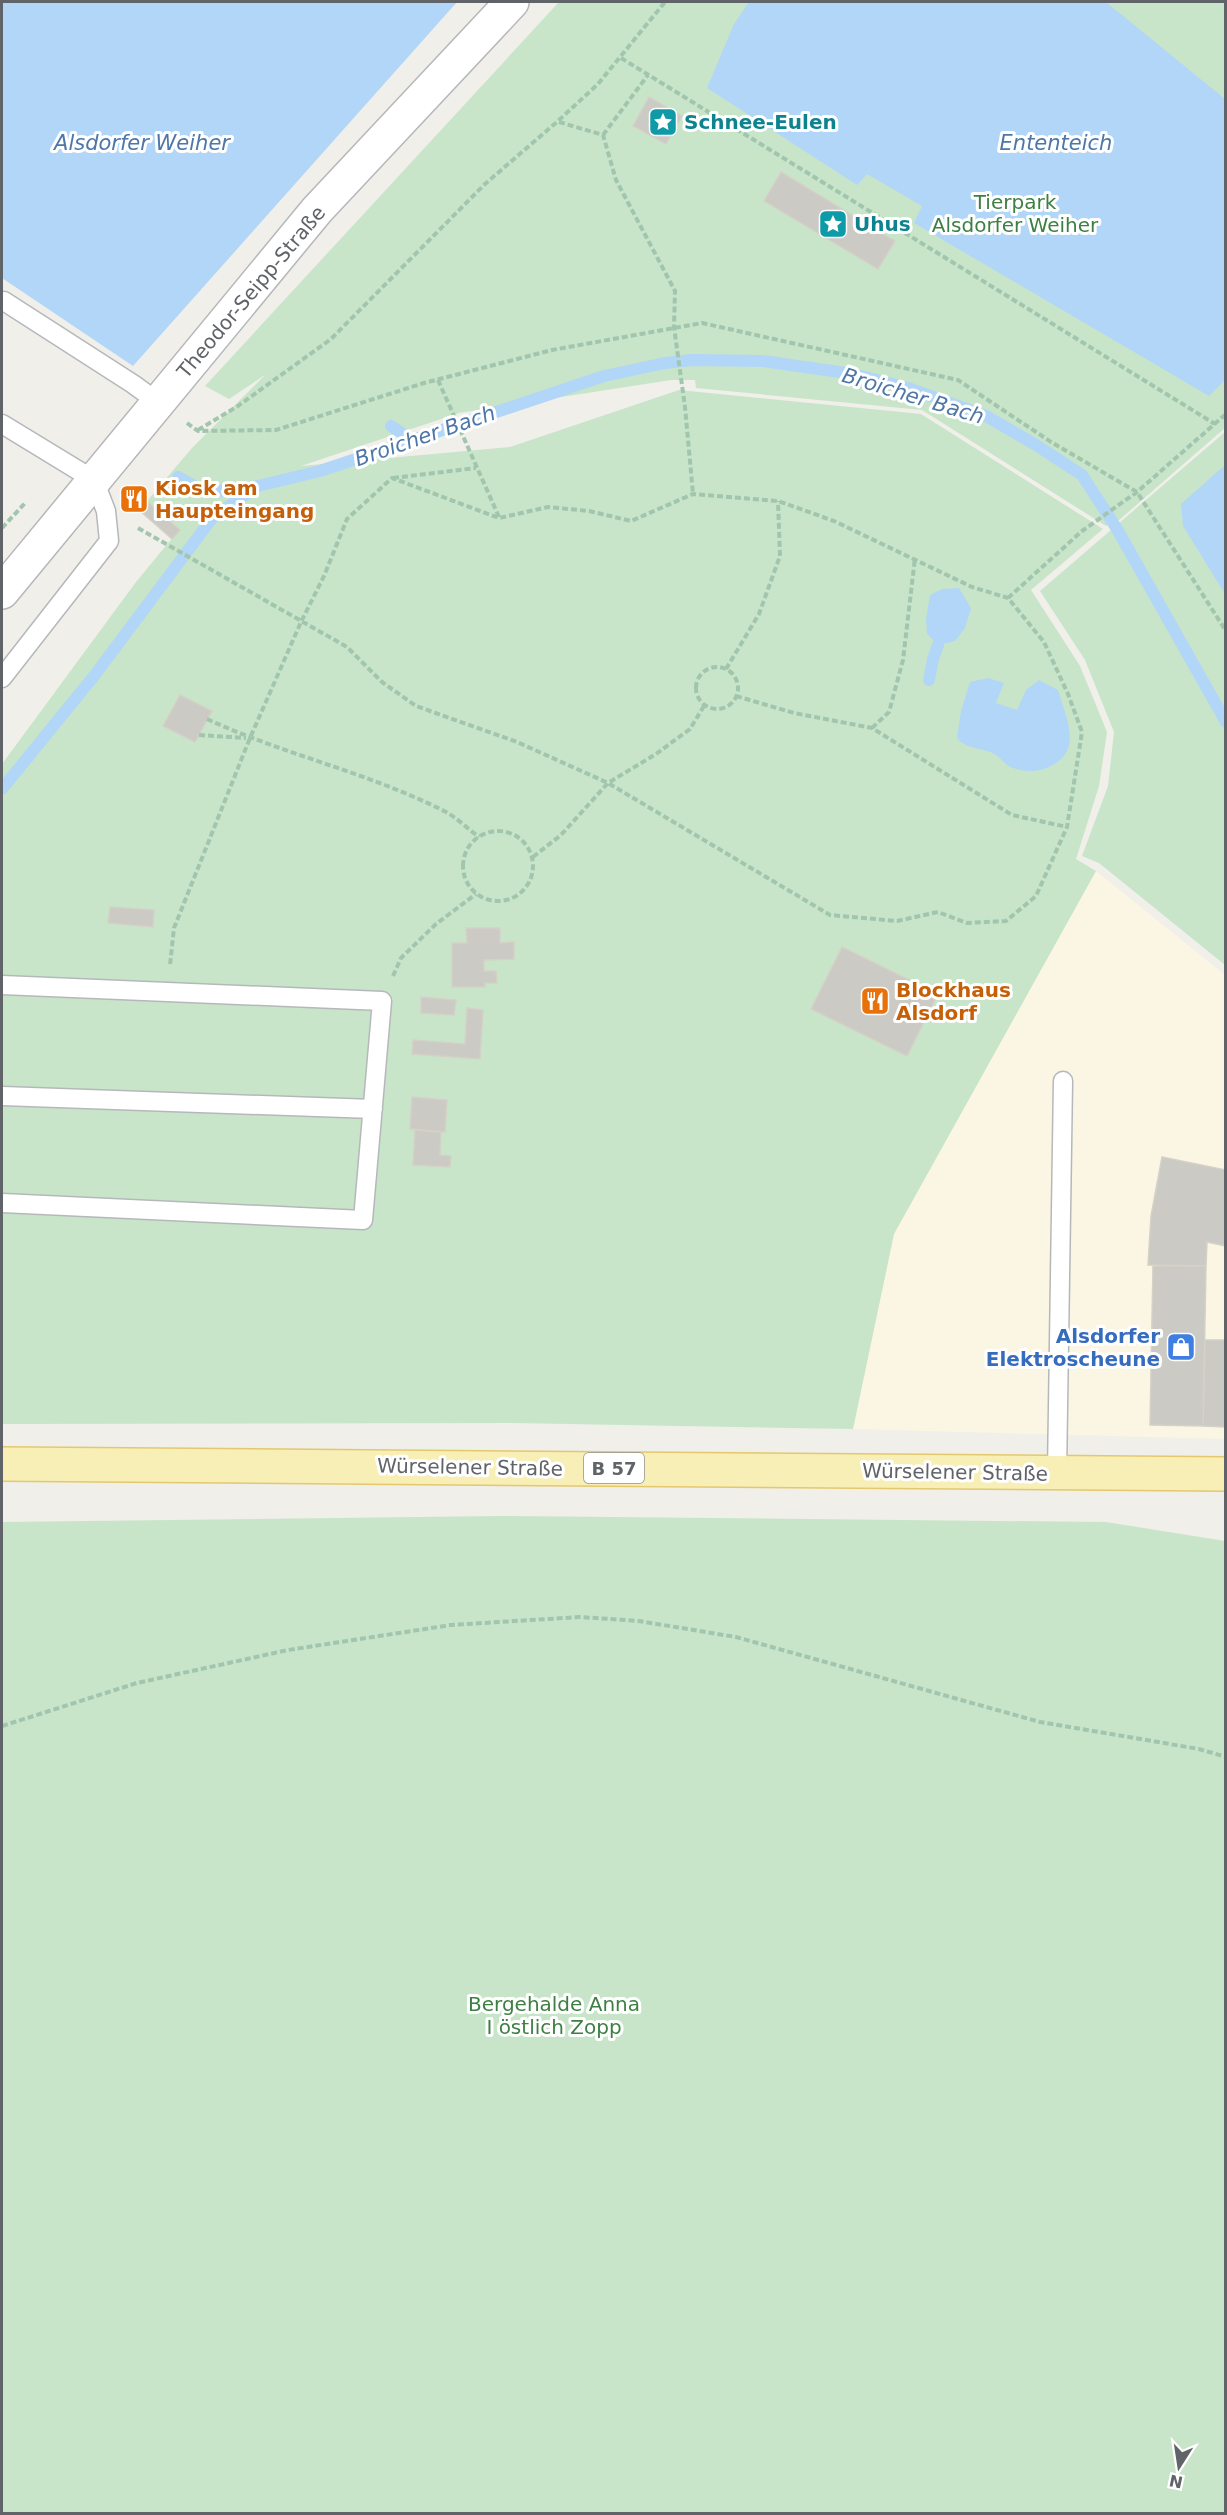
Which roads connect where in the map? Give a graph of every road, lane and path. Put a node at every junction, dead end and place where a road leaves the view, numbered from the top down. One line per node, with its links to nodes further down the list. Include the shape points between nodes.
1 (512, 2): 10 (street, Theodor-Seipp-Straße, via 317,210)
2 (665, 2): 3 (path)
3 (621, 58): 4 (path); 5 (path)
4 (648, 75): 6 (path); 13 (path)
5 (558, 122): 6 (path); 9 (path, via 485,184 331,339 198,430 276,430)
6 (603, 135): 8 (path, via 616,180 675,291)
7 (4, 301): 10 (lane)
8 (674, 327): 9 (path, via 552,350); 17 (path, via 702,323 958,380 1051,442); 18 (path)
9 (438, 380): 14 (path)
10 (159, 403): 16 (street, Theodor-Seipp-Straße)
11 (1226, 414): 13 (path)
12 (2, 424): 16 (lane)
13 (1215, 424): 17 (path)
14 (476, 468): 15 (path); 20 (path)
15 (392, 478): 20 (path); 25 (path, via 347,519)
16 (94, 480): 23 (street, Theodor-Seipp-Straße); 28 (lane, via 106,511 109,541)
17 (1137, 492): 24 (path, via 1082,531); 26 (path)
18 (693, 494): 19 (path); 20 (path, via 631,521 548,507)
19 (778, 501): 22 (path, via 834,521); 27 (path, via 780,556 759,614)
20 (499, 518)
21 (172, 547): 25 (path)
22 (915, 558): 24 (path, via 972,587); 32 (path, via 903,660 889,712)
23 (2, 592)
24 (1008, 598): 36 (path, via 1044,642 1082,732)
25 (301, 622): 34 (path); 35 (path, via 347,647 382,682 416,706 516,742)
26 (1226, 631)
27 (726, 669): 29 (path, via 738,686); 30 (path, via 714,667 702,672 696,684 697,696)
28 (2, 678)
29 (736, 696): 30 (path, via 723,709); 32 (path, via 794,713)
30 (704, 706): 35 (path, via 690,729)
31 (207, 719): 34 (path)
32 (872, 728): 36 (path, via 1012,815)
33 (199, 735): 34 (path)
34 (250, 738): 37 (path, via 365,778 447,813); 41 (path, via 174,928)
35 (608, 783): 36 (path, via 830,915 897,921 938,912 967,923 1006,921 1036,896); 38 (path, via 561,835)
36 (1067, 827)
37 (479, 837): 38 (path, via 491,831 504,831 527,844); 39 (path, via 469,846 463,871)
38 (533, 857): 39 (path, via 534,872 528,886 517,896 503,901)
39 (476, 894): 42 (path, via 436,924 401,958)
40 (2, 985): 41 (lane)
41 (168, 992): 42 (lane)
42 (382, 1001): 45 (lane)
43 (1064, 1081): 48 (lane)
44 (2, 1096): 45 (lane)
45 (373, 1109): 46 (lane, via 363,1220)
46 (2, 1203)
47 (2, 1464): 48 (main road, Würselener Straße / B 57)
48 (1057, 1473): 49 (main road, Würselener Straße / B 57)
49 (1226, 1474)
50 (2, 1726): 51 (path, via 137,1683 288,1650 451,1625 580,1617 639,1621 736,1637 1040,1722)
51 (1226, 1757)

